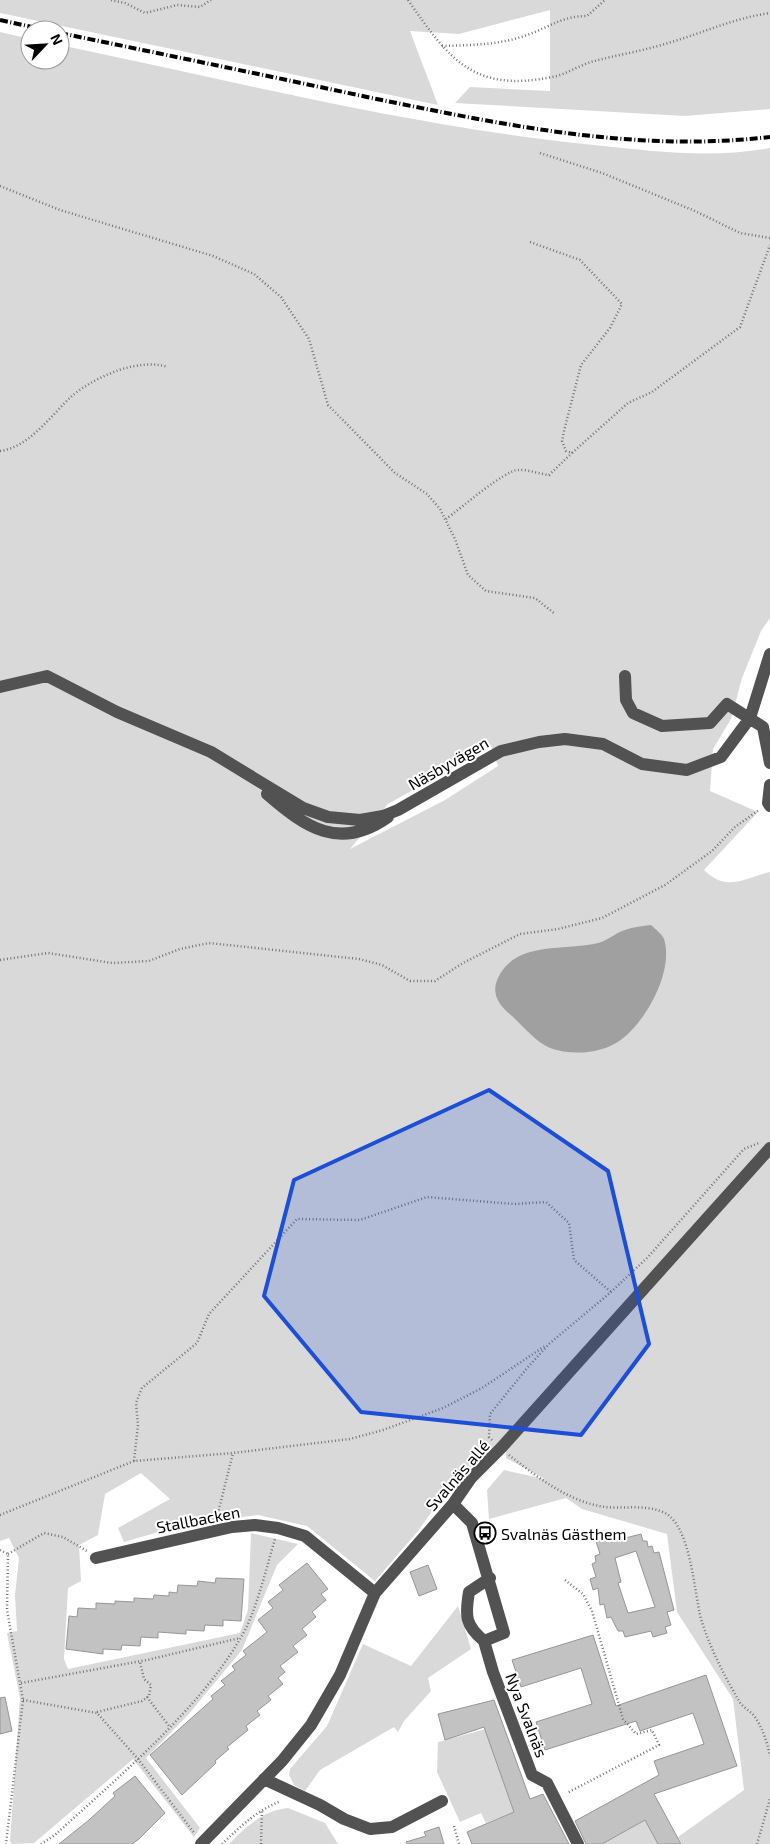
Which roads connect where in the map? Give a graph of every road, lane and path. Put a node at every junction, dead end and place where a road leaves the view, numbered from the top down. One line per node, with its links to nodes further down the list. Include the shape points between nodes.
1 (111, 0): 2 (path, via 145,13 177,5 200,7)
2 (211, 0)
3 (408, 0): 6 (path)
4 (605, 0): 6 (path, via 586,16 569,16 527,35 488,44)
5 (770, 13): 6 (path, via 742,17 666,44 588,63 554,77 520,82 495,80 472,71)
6 (440, 46)
7 (540, 154): 9 (path, via 602,173 740,233)
8 (0, 186): 15 (path, via 60,210 213,256 254,274 281,297 309,339 328,405 395,473 427,494)
9 (770, 238)
10 (530, 242): 14 (path, via 580,260 622,304 610,328 581,365 562,441 566,451)
11 (770, 245): 14 (path, via 740,327 652,392 628,403)
12 (168, 367): 13 (path, via 157,363 133,366 101,377 74,395 26,440)
13 (0, 451)
14 (572, 454): 15 (path, via 549,475 517,470 498,478)
15 (445, 519): 16 (path, via 468,575 486,591 535,598)
16 (555, 614)
17 (770, 654): 20 (street, Näsbyvägen)
18 (625, 676): 20 (street, via 626,700 633,713 662,726 710,723 727,704)
19 (0, 687): 20 (street, Näsbyvägen, via 47,676 117,712 210,752 303,808 328,817 360,820 398,810 501,751 538,742 565,739 603,744 642,764 687,770 721,757)
20 (750, 718): 21 (street, via 763,727)
21 (770, 763)
22 (770, 785): 23 (street)
23 (769, 804): 24 (path, via 666,885 602,918 558,930 520,934 435,981 410,981 382,965 359,959 209,943 180,949 149,961 112,963 48,953)
24 (0, 960)
25 (766, 1145): 26 (path, via 756,1142 744,1149 682,1221); 28 (street, Svalnäs allé)
26 (611, 1292): 27 (path); 30 (path, via 574,1260 569,1223 546,1202 514,1204 427,1197 360,1220 297,1219 209,1314 197,1343 142,1388 136,1403 138,1425)
27 (549, 1344): 28 (path, via 490,1414 489,1437); 29 (path, via 482,1388 443,1408 383,1430 350,1439)
28 (500, 1448): 31 (street, Svalnäs allé, via 471,1478); 49 (path, via 550,1487 603,1506 646,1508 666,1514 678,1528 689,1552 701,1618 712,1651 740,1704 755,1716 767,1740)
29 (233, 1453): 30 (path); 34 (path)
30 (134, 1460): 32 (path)
31 (453, 1504): 38 (street, via 472,1523); 40 (street, Svalnäs allé)
32 (0, 1515)
33 (278, 1528): 34 (street, Stallbacken, via 255,1525); 40 (street, Stallbacken, via 304,1536); 41 (path)
34 (215, 1531): 37 (street, Stallbacken)
35 (0, 1550): 36 (path)
36 (8, 1554): 37 (path, via 44,1533 73,1541); 44 (path, via 7,1610)
37 (96, 1558)
38 (490, 1578): 42 (street, via 504,1633); 42 (street, Nya Svalnäs, via 470,1592 465,1615 473,1632)
39 (565, 1580): 53 (path, via 583,1594 592,1611 623,1719 636,1734 652,1730 659,1745)
40 (375, 1593): 51 (street, Svalnäs allé, via 340,1675 311,1726)
41 (241, 1638): 43 (path); 48 (path, via 219,1671)
42 (484, 1641): 53 (street, Nya Svalnäs, via 532,1775 547,1783)
43 (140, 1662): 44 (path); 45 (path, via 144,1679 151,1685)
44 (21, 1683): 46 (path)
45 (147, 1698): 47 (path); 48 (path)
46 (24, 1700): 47 (path); 58 (path)
47 (97, 1713): 50 (path)
48 (169, 1726): 50 (path)
49 (770, 1756)
50 (138, 1759): 59 (path); 60 (path)
51 (264, 1779): 52 (street); 60 (street, Svalnäs allé)
52 (300, 1796): 55 (street, via 370,1829 392,1827); 56 (path, via 292,1802 281,1801)
53 (555, 1799): 64 (street, Nya Svalnäs)
54 (770, 1799): 65 (path)
55 (442, 1801)
56 (262, 1809): 61 (path); 62 (path)
57 (454, 1826): 63 (path)
58 (6, 1844)
59 (41, 1844)
60 (202, 1844)
61 (222, 1844)
62 (261, 1844)
63 (459, 1844)
64 (578, 1844)
65 (757, 1844)

